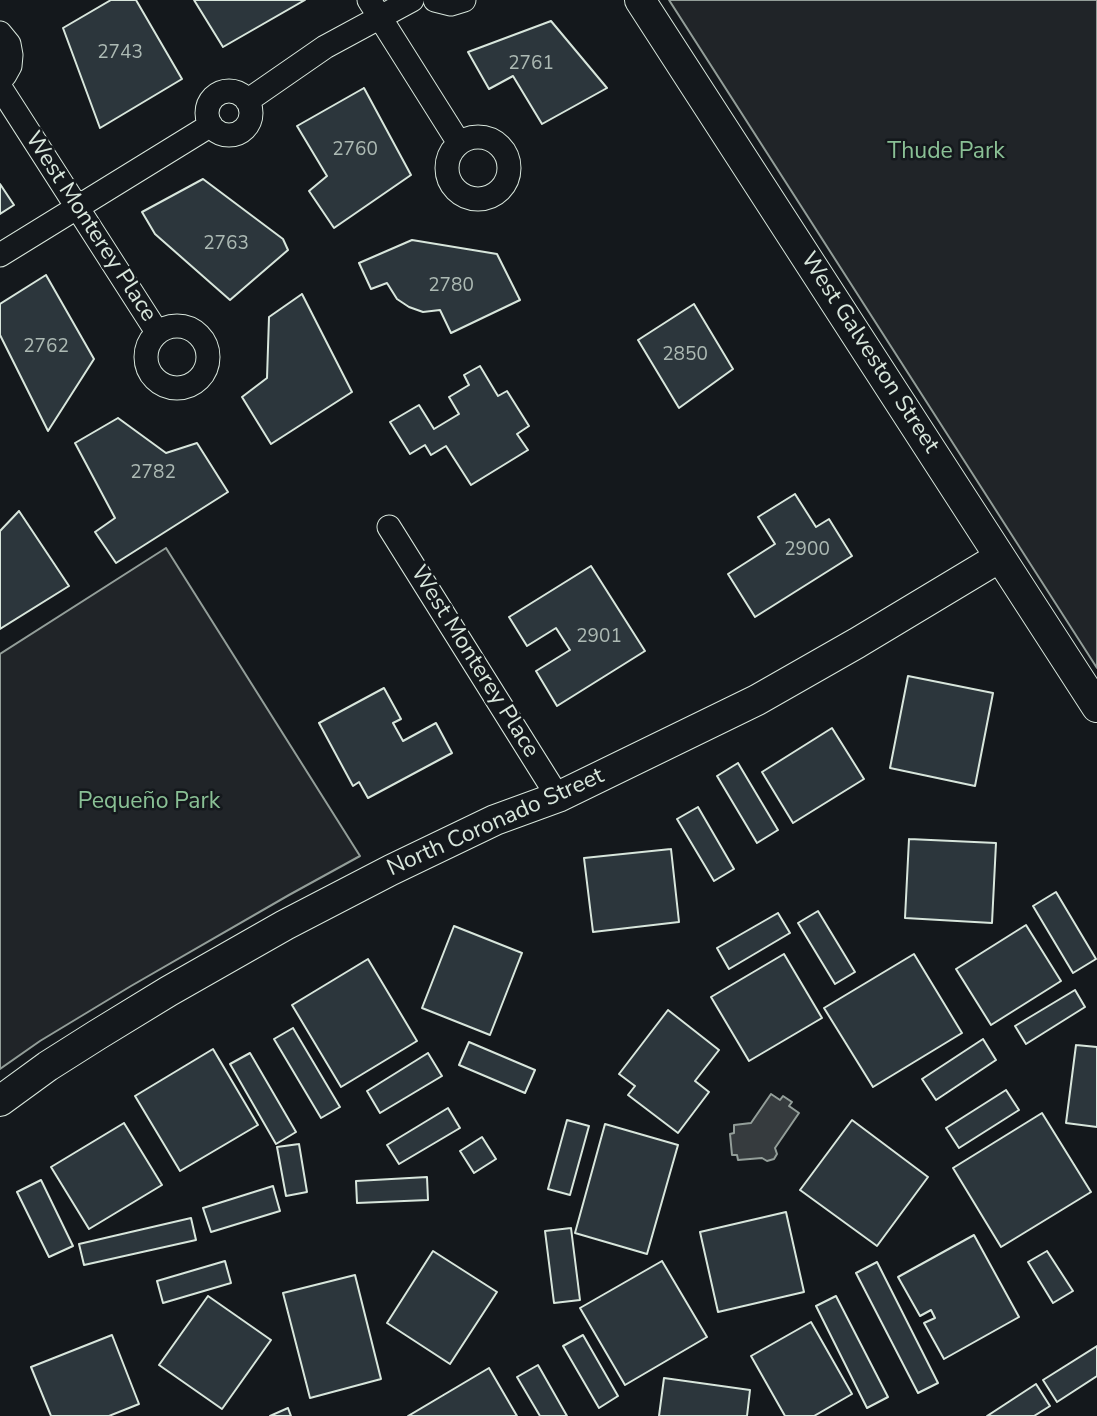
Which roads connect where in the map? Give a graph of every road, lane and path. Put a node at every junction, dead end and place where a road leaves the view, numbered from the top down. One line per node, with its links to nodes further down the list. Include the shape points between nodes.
1 (412, 0): 5 (street)
2 (435, 0): 3 (street, via 451,4)
3 (464, 0)
4 (640, 0): 16 (street, West Galveston Street)
5 (374, 9): 9 (street); 11 (street)
6 (0, 33): 7 (street, via 11,55 10,66)
7 (0, 80)
8 (0, 87): 12 (street, West Monterey Place)
9 (247, 101): 10 (street, via 229,91 216,95 208,106); 10 (street, via 251,115 244,129 230,135)
10 (211, 125): 12 (street)
11 (459, 143)
12 (78, 207): 13 (street); 14 (street, West Monterey Place)
13 (0, 255)
14 (158, 332)
15 (389, 527): 18 (street, West Monterey Place)
16 (1000, 557): 17 (street, West Galveston Street); 18 (street, North Coronado Street, via 757,699)
17 (1097, 707)
18 (558, 797): 19 (street, North Coronado Street, via 495,820 285,925 97,1035)
19 (0, 1101)

